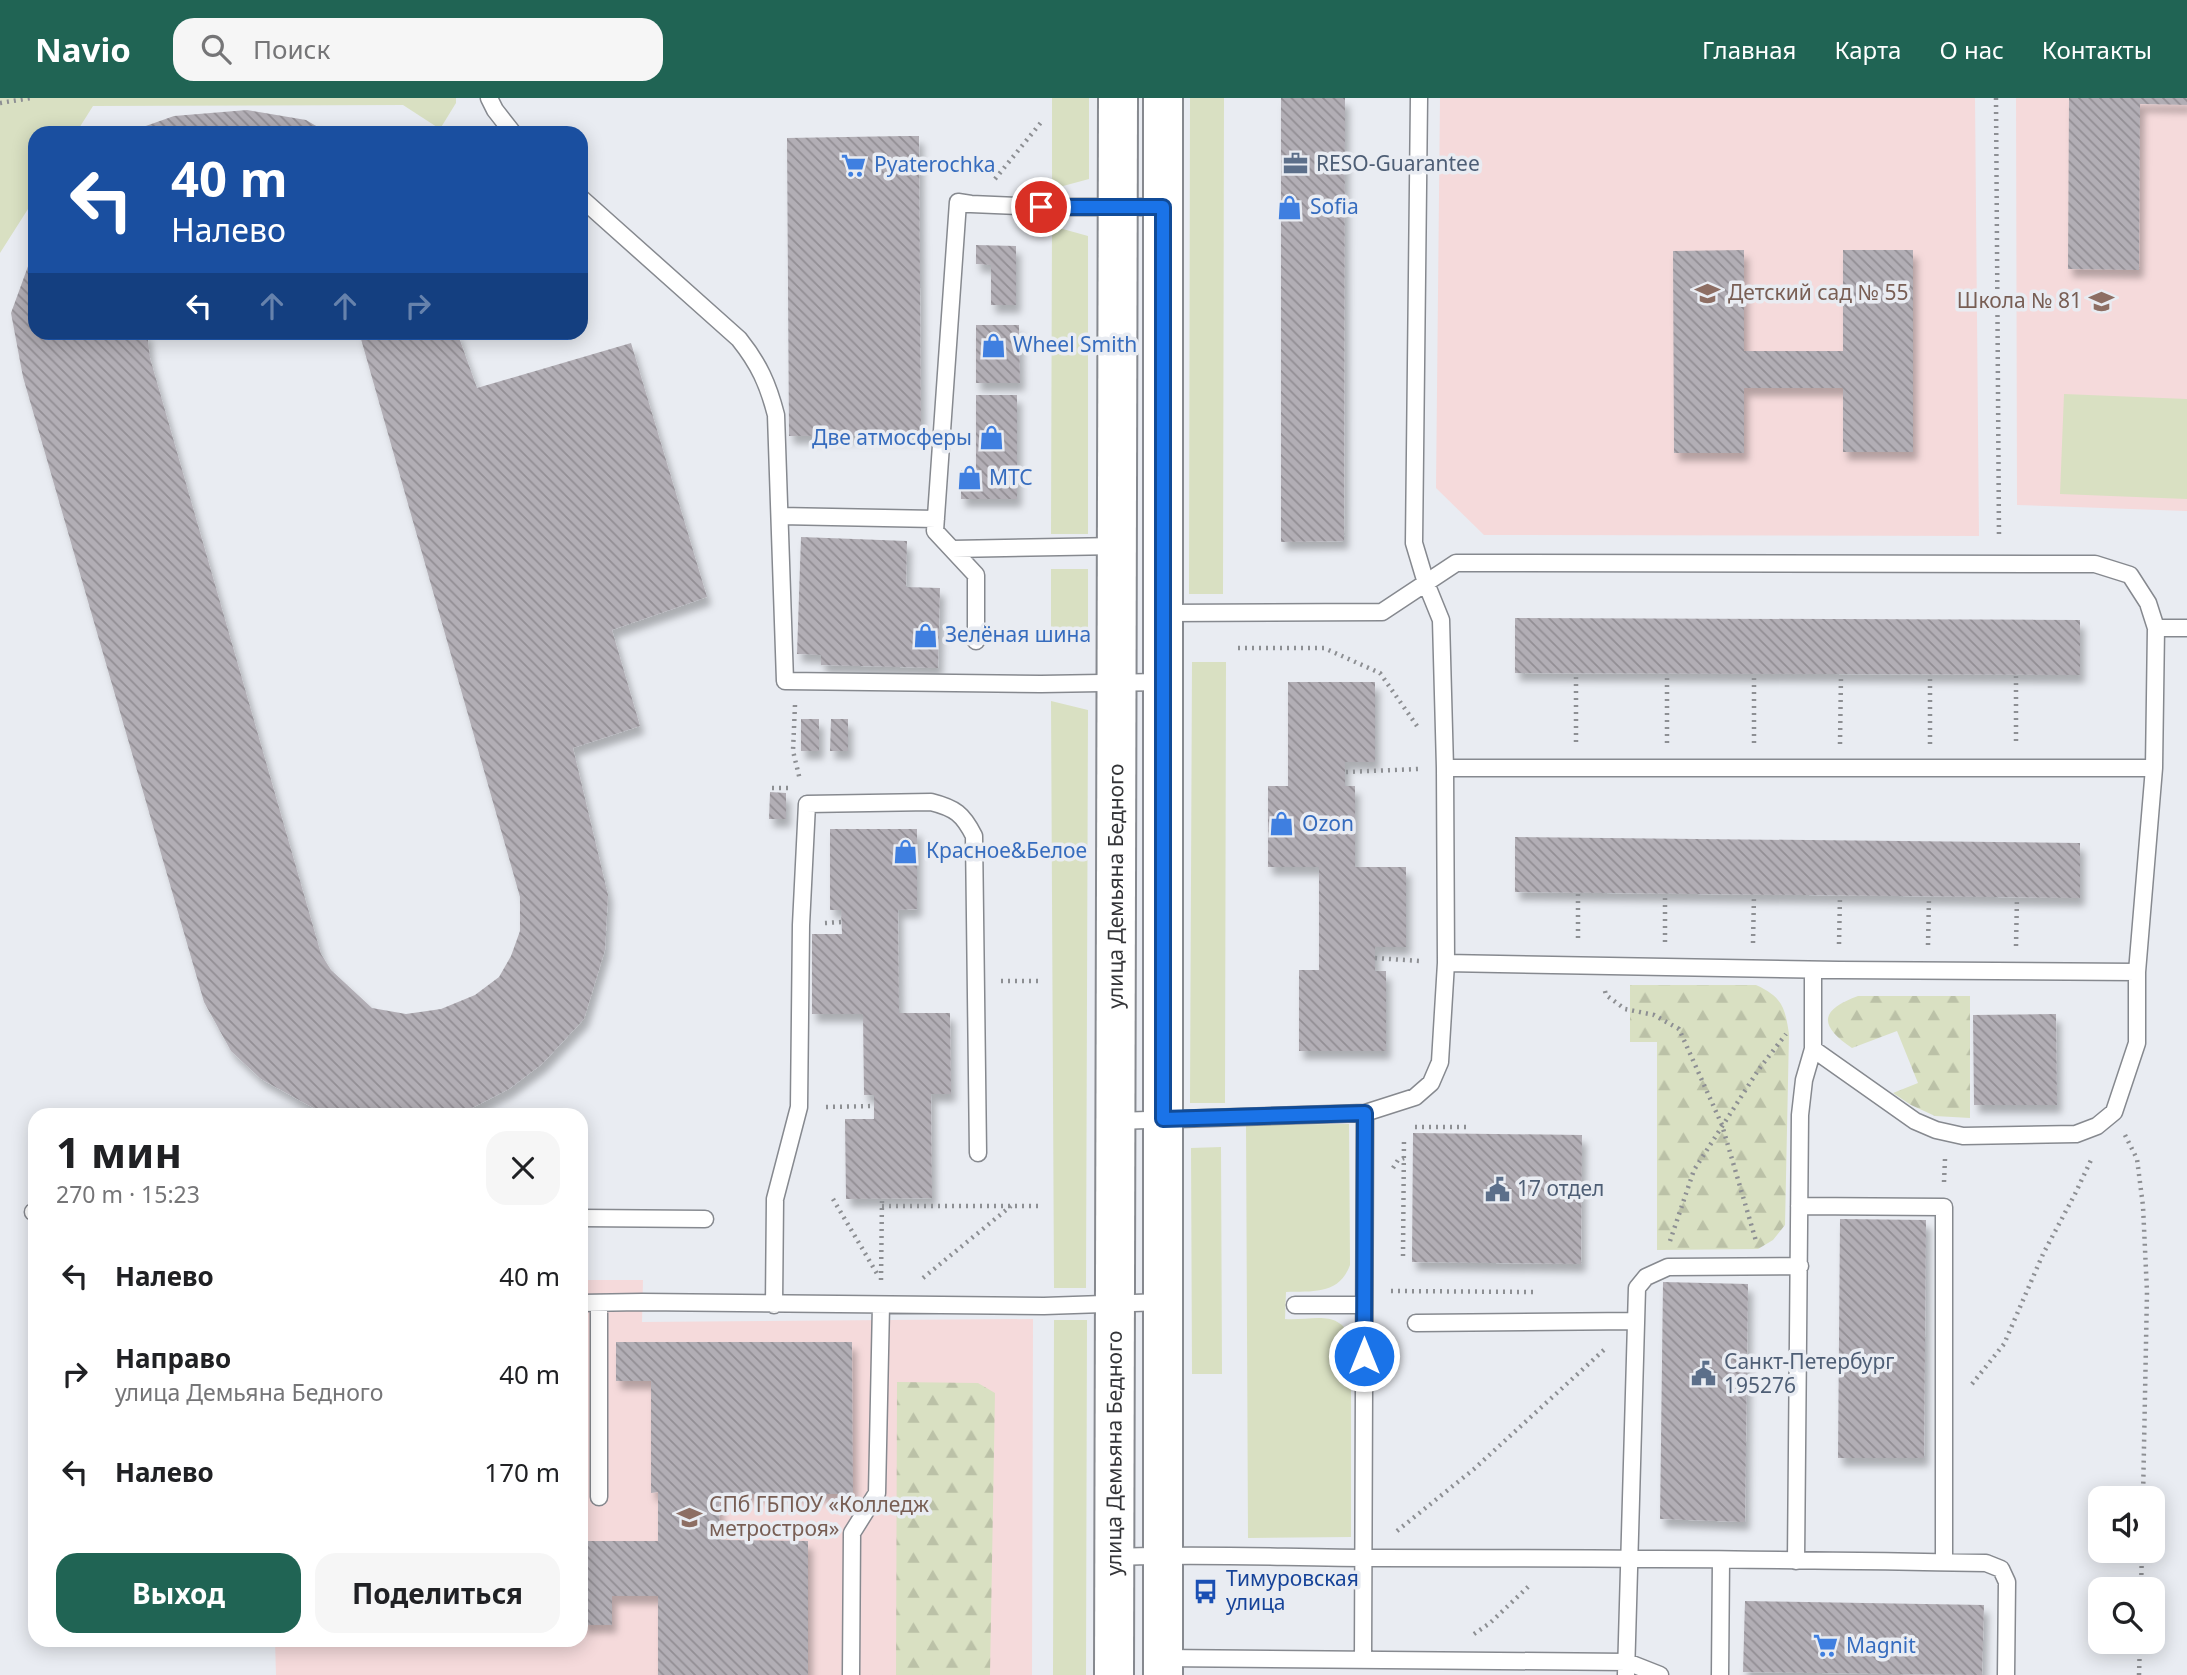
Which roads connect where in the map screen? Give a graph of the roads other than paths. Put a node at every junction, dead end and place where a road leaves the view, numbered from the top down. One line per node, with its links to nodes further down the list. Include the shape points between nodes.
1 (489, 98): 5 (lane)
2 (1118, 98): 7 (street, улица Демьяна Бедного)
3 (1163, 98): 8 (street)
4 (1419, 98): 13 (lane, via 1414,543)
5 (508, 126)
6 (588, 204): 9 (lane, via 739,339 756,360 776,415)
7 (1118, 207): 8 (lane); 10 (lane, via 958,202); 11 (street, улица Демьяна Бедного)
8 (1163, 207): 14 (street)
9 (780, 516): 10 (lane); 19 (lane, via 785,681)
10 (936, 519): 12 (lane, via 935,531)
11 (1118, 546): 12 (lane); 19 (street, улица Демьяна Бедного)
12 (952, 549): 17 (lane, via 976,575)
13 (1426, 583): 14 (lane, via 1382,612); 15 (lane, via 1456,563 2095,564 2130,575 2148,603); 20 (lane, via 1441,620)
14 (1162, 613): 18 (street)
15 (2155, 628): 16 (lane); 21 (lane)
16 (2187, 628)
17 (976, 641)
18 (1162, 682): 19 (lane); 27 (street)
19 (1118, 683): 28 (street, улица Демьяна Бедного)
20 (1444, 768): 21 (lane); 22 (lane)
21 (2154, 768): 24 (lane)
22 (1446, 963): 23 (lane); 26 (lane, via 1440,1062 1431,1083 1415,1097)
23 (1813, 970): 24 (lane); 25 (lane)
24 (2137, 972): 25 (lane, via 2137,1043 2114,1112 2098,1126 2076,1134 1962,1136 1946,1132 1915,1121)
25 (1812, 1049): 30 (lane, via 1800,1115)
26 (1365, 1113): 27 (lane); 41 (lane)
27 (1163, 1119): 28 (lane); 34 (street)
28 (1116, 1121): 37 (street, улица Демьяна Бедного)
29 (978, 1153): 38 (lane, via 974,836 965,818 930,802 807,804 799,1107 775,1199)
30 (1799, 1206): 33 (lane); 51 (lane, via 1944,1207)
31 (588, 1218): 32 (lane)
32 (705, 1219)
33 (1800, 1266): 42 (lane, via 1668,1267 1646,1277 1637,1288); 50 (lane)
34 (1163, 1302): 37 (lane); 45 (street)
35 (588, 1303): 36 (lane)
36 (599, 1303): 38 (lane); 44 (lane)
37 (1115, 1304): 39 (lane); 46 (street, улица Демьяна Бедного)
38 (774, 1305): 39 (lane)
39 (885, 1305): 56 (lane, via 877,1493 852,1533)
40 (1295, 1305): 41 (lane)
41 (1364, 1305): 48 (lane)
42 (1636, 1321): 43 (lane); 47 (lane)
43 (1416, 1323)
44 (599, 1497)
45 (1163, 1555): 46 (lane); 48 (lane); 53 (street)
46 (1114, 1557): 57 (street, улица Демьяна Бедного)
47 (1629, 1557): 48 (lane); 49 (lane); 55 (lane)
48 (1363, 1558): 52 (lane)
49 (1721, 1560): 50 (lane); 59 (lane)
50 (1796, 1561): 51 (lane)
51 (1944, 1562): 60 (lane, via 1986,1563 2001,1569 2007,1582)
52 (1363, 1660): 53 (lane); 54 (lane)
53 (1163, 1667)
54 (1436, 1668): 55 (lane)
55 (1627, 1668): 58 (lane)
56 (850, 1675)
57 (1114, 1675)
58 (1660, 1675)
59 (1720, 1675)
60 (2006, 1675)

